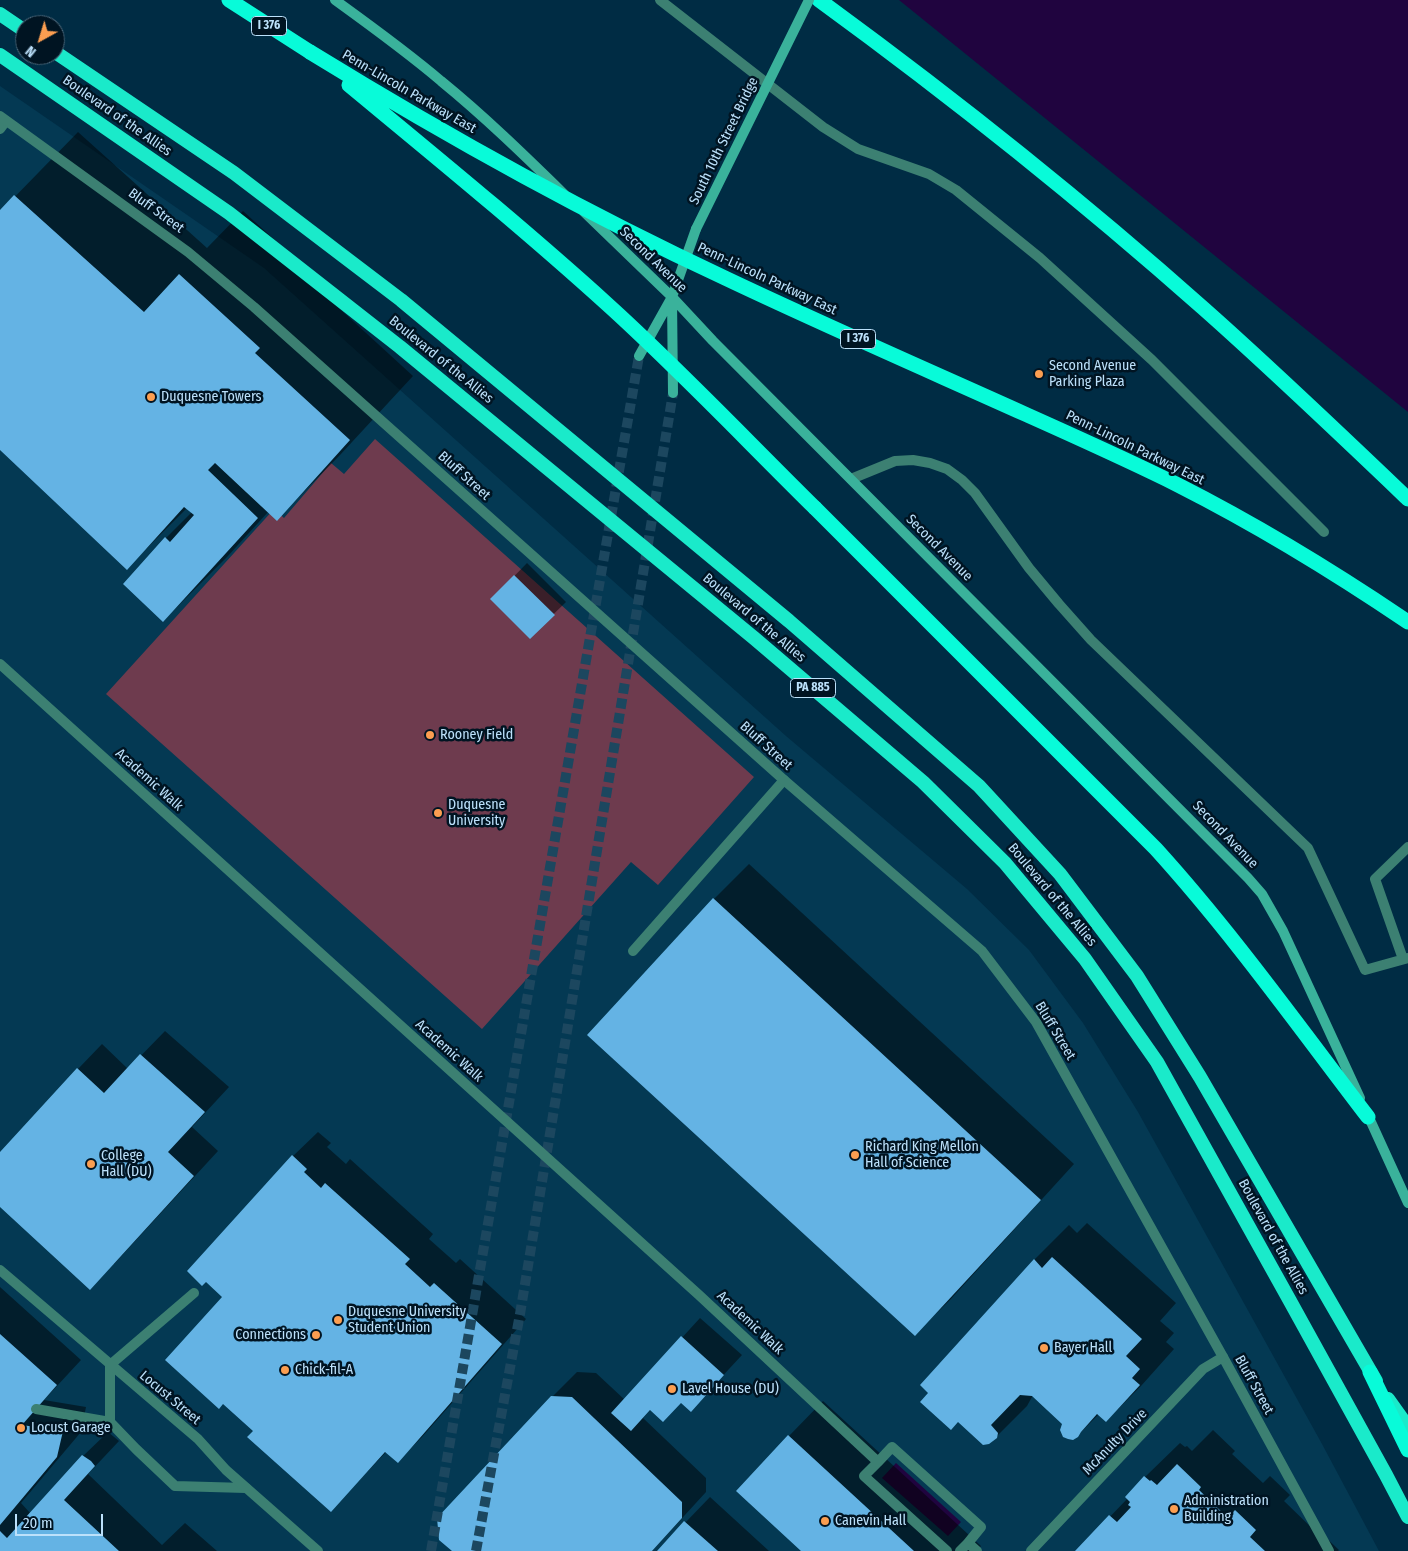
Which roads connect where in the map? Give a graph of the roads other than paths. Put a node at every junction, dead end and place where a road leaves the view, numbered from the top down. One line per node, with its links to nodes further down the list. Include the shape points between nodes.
1 (228, 0): 8 (highway, Penn-Lincoln Parkway East / I 376)
2 (335, 0): 12 (main road, Second Avenue, via 442,81 499,131)
3 (660, 0): 17 (street, via 822,127 858,149 929,174 956,190 1040,258 1152,360)
4 (808, 0): 12 (main road, South 10th Street Bridge, bridge, via 696,229)
5 (819, 0): 16 (highway, via 990,129 1101,220 1300,396)
6 (0, 14): 7 (highway)
7 (15, 24)
8 (310, 52): 18 (highway, Penn-Lincoln Parkway East / I 376, bridge, via 401,108 608,221 1179,486 1249,523); 24 (highway, bridge, via 608,305 1156,849 1219,921)
9 (0, 55): 37 (highway, Boulevard of the Allies / PA 885, via 229,213 400,346 923,782 1005,863 1085,959 1157,1062)
10 (65, 59): 30 (highway, Boulevard of the Allies / PA 885, via 234,173 401,300 781,614 979,786 1060,874 1137,976 1200,1076)
11 (2, 122): 20 (street, Bluff Street, via 188,252 254,307)
12 (672, 297): 13 (main road); 14 (main road); 15 (main road, Second Avenue)
13 (639, 356)
14 (674, 393)
15 (851, 479): 23 (street, via 895,461 912,460 930,463 962,480 1029,568 1091,640 1308,848 1365,970); 24 (main road, Second Avenue, via 1225,853 1262,894 1284,932)
16 (1408, 499)
17 (1324, 532)
18 (1408, 622)
19 (0, 664): 35 (street, Academic Walk, via 699,1295)
20 (784, 780): 22 (street); 28 (street, Bluff Street, via 982,951 1036,1022)
21 (1408, 847): 23 (street, via 1375,879)
22 (632, 951)
23 (1405, 958)
24 (1368, 1117): 25 (main road, Second Avenue)
25 (1408, 1203)
26 (0, 1270): 29 (street, Locust Street)
27 (194, 1293): 29 (street)
28 (1223, 1357): 42 (street, McAnulty Drive, via 1203,1369); 43 (street, Bluff Street)
29 (110, 1365): 32 (street); 36 (street, Locust Street, via 198,1439)
30 (1370, 1372): 33 (highway, Boulevard of the Allies); 34 (highway)
31 (36, 1409): 32 (street)
32 (110, 1422): 36 (street, via 174,1486)
33 (1408, 1427)
34 (1408, 1450)
35 (878, 1462): 38 (street, via 892,1447 981,1527); 40 (street, via 864,1476)
36 (246, 1488): 39 (street, Locust Street)
37 (1408, 1517)
38 (964, 1547): 41 (street)
39 (318, 1551)
40 (947, 1551)
41 (977, 1551)
42 (1031, 1551)
43 (1329, 1551)

